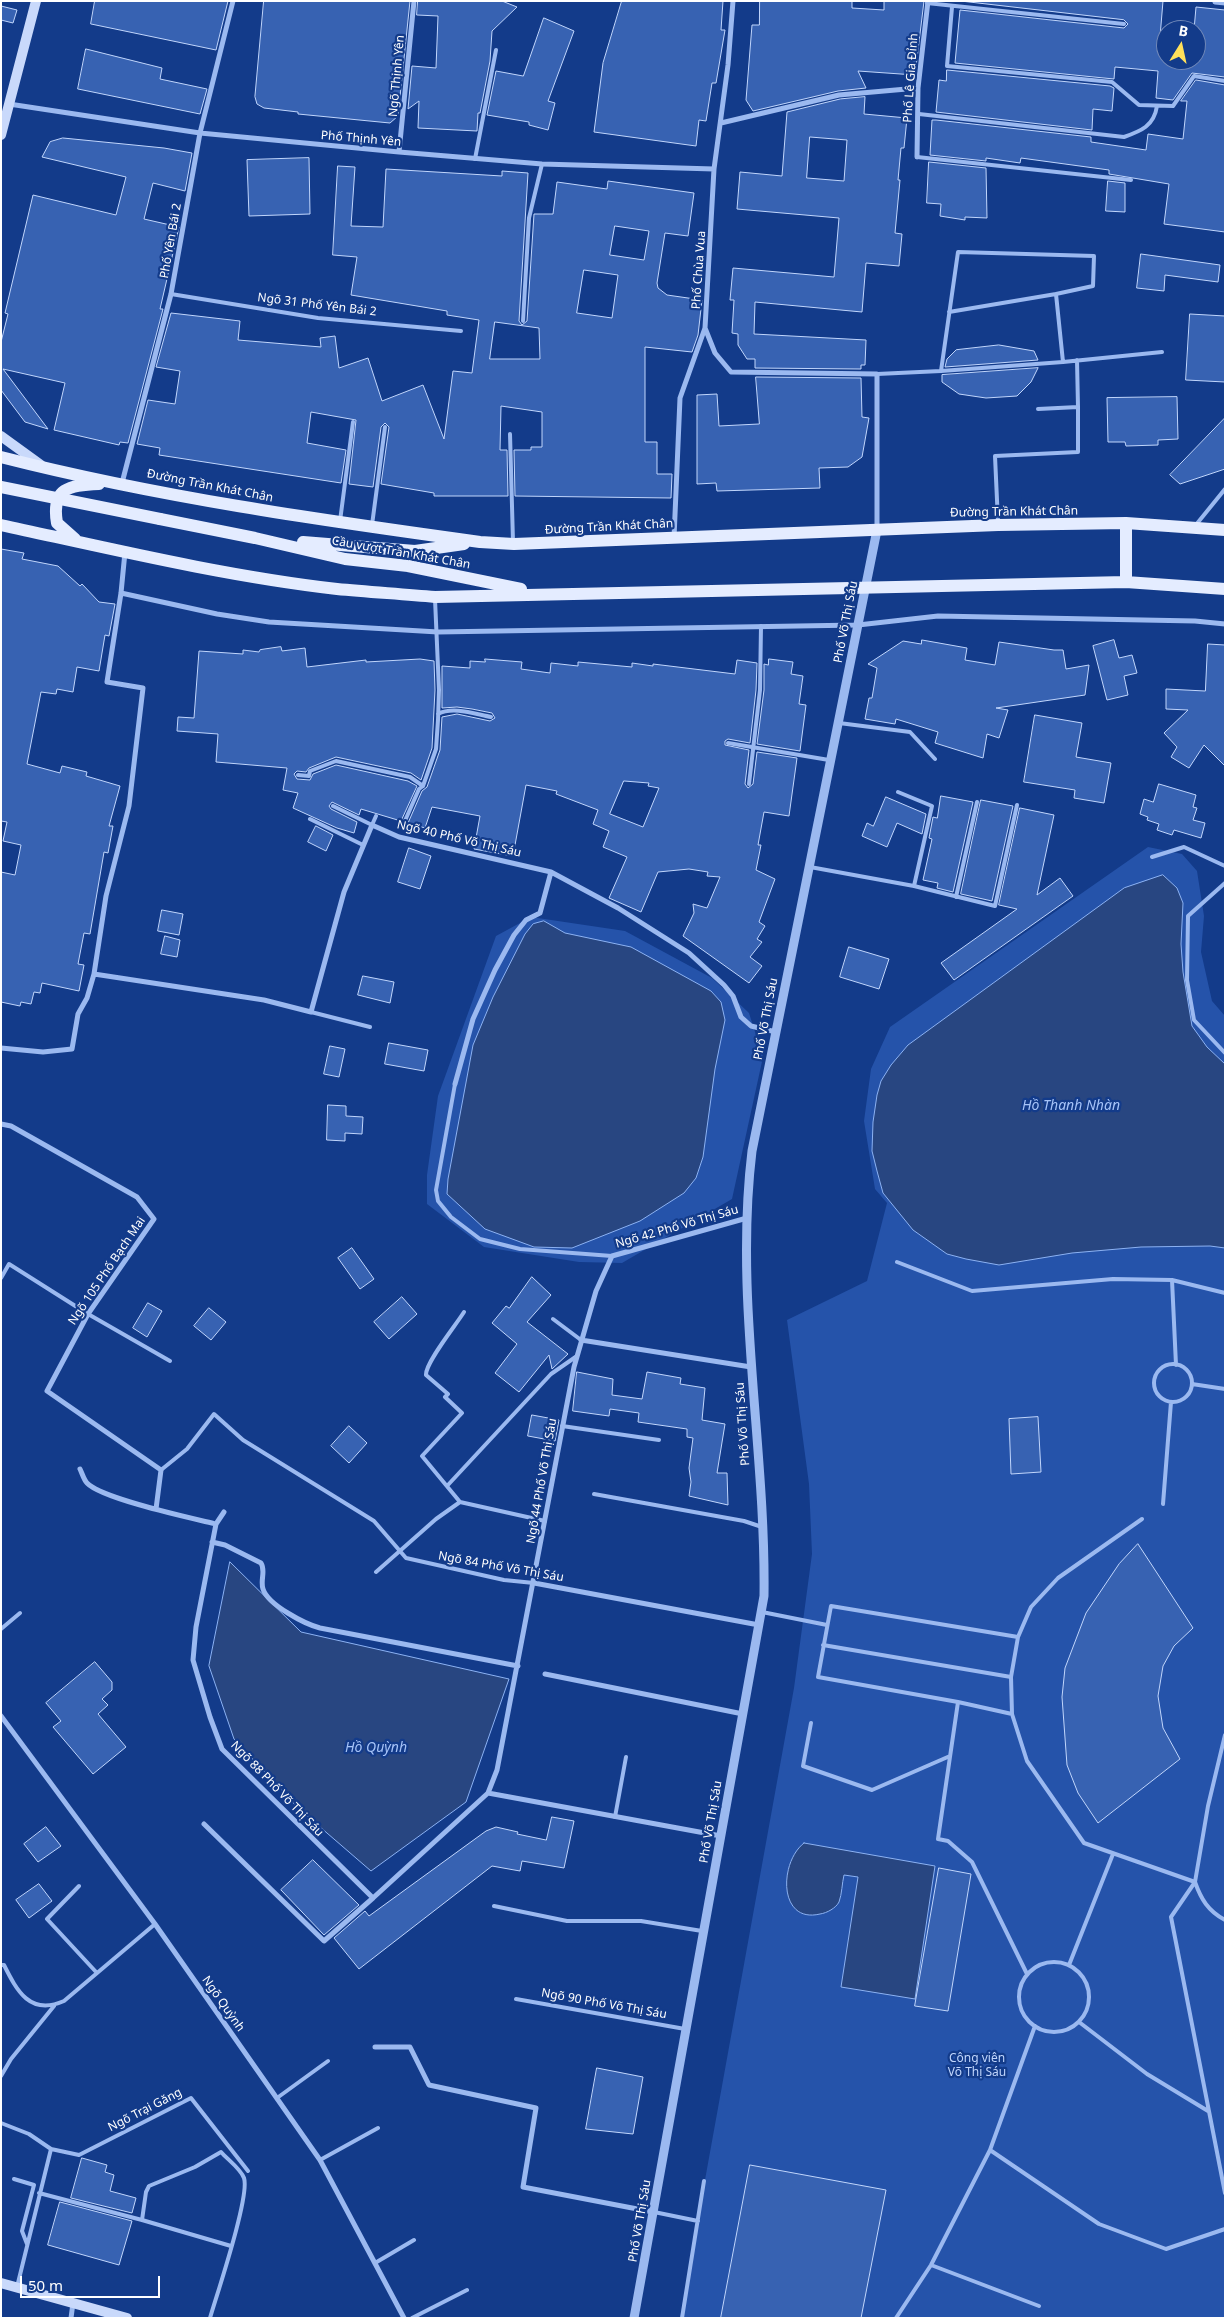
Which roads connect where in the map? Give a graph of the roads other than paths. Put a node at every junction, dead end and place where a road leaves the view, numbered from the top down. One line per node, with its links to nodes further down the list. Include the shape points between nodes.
1 (36, 1): 13 (main road)
2 (233, 1): 17 (street, Phố Yên Bái 2)
3 (414, 1): 19 (street, Ngõ Thịnh Yên)
4 (733, 1): 16 (street, Phố Chùa Vua)
5 (928, 2): 8 (lane); 12 (street, Phố Lê Gia Đỉnh)
6 (1215, 2): 7 (street)
7 (1225, 3)
8 (952, 7): 9 (lane); 14 (lane, via 947,66 1112,82 1139,105)
9 (1124, 24)
10 (496, 50): 21 (lane)
11 (1225, 81): 14 (lane, via 1194,76 1173,106)
12 (918, 88): 15 (street, Phố Lê Gia Đỉnh); 16 (street, via 838,95)
13 (9, 104): 17 (street, Phố Thịnh Yên); 18 (main road)
14 (1157, 106): 15 (lane, via 1155,116 1144,130 1124,137)
15 (919, 114): 20 (street, Phố Lê Gia Đỉnh)
16 (721, 123): 23 (street, Phố Chùa Vua)
17 (200, 133): 19 (street, Phố Thịnh Yên); 25 (street, Phố Yên Bái 2)
18 (1, 135)
19 (399, 152): 21 (street, Phố Thịnh Yên)
20 (918, 157): 24 (lane)
21 (475, 159): 22 (street, Phố Thịnh Yên)
22 (542, 164): 23 (street, Phố Thịnh Yên); 28 (lane, via 529,218)
23 (714, 169): 29 (street, Phố Chùa Vua)
24 (1131, 180)
25 (171, 294): 30 (lane, Ngõ 31 Phố Yên Bái 2, via 318,318); 44 (street, Phố Yên Bái 2)
26 (1056, 294): 27 (lane); 27 (lane, via 1093,286 1094,256 958,252); 33 (lane)
27 (950, 312): 34 (lane)
28 (523, 321)
29 (705, 328): 35 (street, via 715,353 731,372); 56 (street, Phố Chùa Vua, via 680,398)
30 (462, 331)
31 (1162, 352): 32 (lane)
32 (1077, 360): 33 (lane); 36 (lane)
33 (1062, 362): 34 (lane)
34 (941, 372): 35 (lane)
35 (877, 374): 53 (street)
36 (1078, 407): 37 (lane); 50 (lane, via 1078,452 995,456)
37 (1038, 409)
38 (353, 422): 47 (lane)
39 (385, 427): 51 (lane)
40 (510, 434): 59 (lane)
41 (1, 436): 43 (main road)
42 (1, 457): 43 (main road, Đường Trần Khát Chân)
43 (46, 468): 44 (main road, Đường Trần Khát Chân)
44 (122, 483): 47 (main road, Đường Trần Khát Chân); 57 (main road, via 80,485 66,488 59,495 57,523)
45 (1, 487): 55 (main road, Cầu vượt Trần Khát Chân, bridge)
46 (1225, 489): 52 (lane)
47 (340, 523): 51 (main road, Đường Trần Khát Chân)
48 (1126, 523): 50 (main road, Đường Trần Khát Chân); 52 (main road, Đường Trần Khát Chân); 61 (main road)
49 (1, 525): 57 (main road)
50 (998, 525): 53 (main road, Đường Trần Khát Chân)
51 (372, 527): 58 (main road, Đường Trần Khát Chân)
52 (1193, 528): 54 (main road, Đường Trần Khát Chân)
53 (877, 530): 56 (main road, Đường Trần Khát Chân); 62 (street, Phố Võ Thị Sáu)
54 (1225, 530)
55 (255, 538): 58 (main road, Cầu vượt Trần Khát Chân, via 415,551); 65 (main road, Cầu vượt Trần Khát Chân, via 345,559 408,566)
56 (674, 538): 59 (main road, Đường Trần Khát Chân)
57 (79, 542): 60 (main road)
58 (480, 542): 59 (main road, Đường Trần Khát Chân)
59 (514, 544)
60 (126, 552): 64 (street); 66 (main road, via 336,589)
61 (1126, 582): 62 (main road); 63 (main road)
62 (865, 589): 65 (main road); 68 (street, Phố Võ Thị Sáu)
63 (1225, 589)
64 (122, 594): 70 (street, via 268,622); 97 (street, via 107,682 143,688 129,806 106,896)
65 (543, 594): 66 (main road)
66 (435, 597): 70 (lane)
67 (1225, 624): 68 (street, via 938,616)
68 (858, 625): 69 (street); 73 (street, Phố Võ Thị Sáu)
69 (761, 626): 70 (street); 75 (lane)
70 (438, 632): 71 (lane)
71 (438, 714): 72 (lane, via 458,711); 80 (lane, via 436,748)
72 (491, 717)
73 (839, 722): 76 (lane, via 910,732); 77 (street, Phố Võ Thị Sáu)
74 (728, 743): 75 (lane)
75 (755, 746): 77 (lane); 79 (lane)
76 (935, 759)
77 (831, 760): 92 (street, Phố Võ Thị Sáu)
78 (298, 775): 80 (lane, via 308,776 310,771 336,762 410,777)
79 (749, 784)
80 (423, 786): 87 (lane)
81 (898, 792): 95 (lane, via 932,806)
82 (977, 802): 96 (lane)
83 (1017, 805): 96 (lane, via 995,906)
84 (333, 806): 88 (lane)
85 (376, 816): 88 (lane)
86 (310, 819): 89 (lane)
87 (404, 823)
88 (372, 825): 89 (street); 93 (street, Ngõ 40 Phố Võ Thị Sáu, via 399,837)
89 (364, 844): 98 (street, via 344,892)
90 (1152, 856): 91 (lane, via 1184,847)
91 (1225, 866)
92 (810, 867): 95 (lane); 100 (street, Phố Võ Thị Sáu)
93 (551, 872): 100 (street, Ngõ 40 Phố Võ Thị Sáu, via 618,908 689,954 724,985 733,996 741,1017 751,1026); 103 (street, via 540,913 526,920 514,935 495,970 473,1019)
94 (1225, 883): 102 (lane, via 1188,916 1187,980 1194,1020)
95 (914, 886): 96 (lane)
96 (956, 897)
97 (94, 974): 98 (street, via 264,1000); 101 (street, via 78,1014 72,1049 43,1052)
98 (310, 1012): 99 (lane)
99 (370, 1027)
100 (777, 1032): 105 (street, Phố Võ Thị Sáu, via 752,1151)
101 (1, 1048)
102 (1225, 1053)
103 (455, 1084): 106 (lane, via 436,1190 438,1200 451,1217 480,1239 520,1249)
104 (1, 1124): 112 (street, Ngõ 105 Phố Bạch Mai, via 11,1126 137,1197 154,1219)
105 (747, 1218): 106 (street, Ngõ 42 Phố Võ Thị Sáu); 118 (street, Phố Võ Thị Sáu)
106 (612, 1256): 114 (street, Ngõ 42 Phố Võ Thị Sáu, via 596,1291)
107 (897, 1262): 109 (lane, via 972,1291 1113,1279)
108 (1, 1278): 112 (lane, via 9,1264)
109 (1172, 1280): 110 (lane); 117 (lane)
110 (1225, 1293)
111 (464, 1312): 126 (lane, via 430,1360 426,1371 462,1413 422,1456)
112 (88, 1314): 116 (lane); 125 (street, Ngõ 105 Phố Bạch Mai, via 47,1391)
113 (553, 1319): 114 (lane)
114 (581, 1340): 115 (street, Ngõ 44 Phố Võ Thị Sáu); 118 (street)
115 (577, 1356): 122 (street, Ngõ 44 Phố Võ Thị Sáu); 126 (lane, via 551,1374)
116 (170, 1362)
117 (1176, 1365): 119 (lane, via 1186,1370); 121 (lane, via 1170,1364 1159,1370 1153,1381 1156,1393)
118 (751, 1367): 135 (street, Phố Võ Thị Sáu)
119 (1192, 1384): 120 (lane); 121 (lane, via 1183,1400)
120 (1225, 1389)
121 (1171, 1402): 129 (lane)
122 (562, 1426): 123 (lane); 133 (street, Ngõ 44 Phố Võ Thị Sáu)
123 (659, 1440)
124 (80, 1469): 130 (street, via 87,1484)
125 (161, 1470): 130 (street); 137 (lane, Ngõ 84 Phố Võ Thị Sáu, via 187,1449 214,1414 243,1440 374,1522)
126 (447, 1486): 128 (lane)
127 (594, 1494): 135 (lane, via 744,1521)
128 (460, 1502): 133 (lane); 137 (lane)
129 (1163, 1504)
130 (156, 1509): 134 (street)
131 (224, 1512): 134 (street)
132 (1142, 1519): 145 (lane, via 1058,1578 1031,1607)
133 (545, 1521): 139 (street, Ngõ 44 Phố Võ Thị Sáu)
134 (216, 1524): 136 (street, Ngõ 88 Phố Võ Thị Sáu)
135 (762, 1528): 140 (street, Phố Võ Thị Sáu)
136 (212, 1542): 147 (street, via 260,1562 264,1592 301,1622); 165 (street, Ngõ 88 Phố Võ Thị Sáu, via 192,1660 222,1749)
137 (400, 1550): 138 (lane); 139 (lane, Ngõ 84 Phố Võ Thị Sáu, via 412,1561)
138 (376, 1572)
139 (534, 1583): 142 (street, Ngõ 84 Phố Võ Thị Sáu); 147 (street, Ngõ 44 Phố Võ Thị Sáu)
140 (762, 1612): 142 (street, Phố Võ Thị Sáu); 143 (lane)
141 (20, 1613): 144 (lane)
142 (760, 1625): 151 (street, Phố Võ Thị Sáu)
143 (827, 1625): 145 (lane, via 831,1606); 146 (lane)
144 (1, 1629)
145 (1018, 1637): 149 (lane)
146 (824, 1645): 149 (lane); 150 (lane, via 818,1677)
147 (518, 1666): 158 (street, Ngõ 44 Phố Võ Thị Sáu, via 497,1770)
148 (545, 1674): 151 (street)
149 (1010, 1678): 152 (lane)
150 (958, 1702): 152 (lane); 156 (lane)
151 (743, 1714): 161 (street, Phố Võ Thị Sáu)
152 (1012, 1714): 162 (lane, via 1027,1761 1084,1843)
153 (1, 1716): 168 (street, Ngõ Quỳnh)
154 (811, 1723): 156 (lane, via 802,1766 872,1790)
155 (1225, 1735): 163 (lane)
156 (950, 1756): 173 (lane, via 938,1839 948,1841 972,1862)
157 (626, 1757): 159 (lane)
158 (488, 1793): 159 (street); 165 (street)
159 (615, 1817): 161 (street)
160 (204, 1824): 165 (street, via 324,1941)
161 (721, 1836): 169 (street, Phố Võ Thị Sáu)
162 (1113, 1854): 163 (lane); 171 (lane)
163 (1195, 1882): 167 (lane, via 1202,1901); 183 (lane, via 1171,1917)
164 (79, 1886): 172 (lane, via 47,1919)
165 (372, 1898)
166 (494, 1906): 169 (lane, via 567,1921 641,1921)
167 (1225, 1920)
168 (155, 1924): 172 (lane); 182 (street, Ngõ Quỳnh)
169 (704, 1931): 178 (street, Phố Võ Thị Sáu)
170 (1, 1965): 175 (lane, via 17,1991 27,2000)
171 (1069, 1965): 173 (lane, via 1046,1963); 176 (lane, via 1085,1980 1089,1991 1086,2013)
172 (97, 1972): 175 (lane)
173 (1027, 1974): 177 (lane, via 1021,1984 1020,2008)
174 (516, 1999): 178 (lane, Ngõ 90 Phố Võ Thị Sáu)
175 (54, 2006): 181 (lane)
176 (1079, 2022): 177 (lane, via 1057,2032); 183 (lane, via 1147,2074)
177 (1035, 2026): 187 (lane)
178 (688, 2029): 194 (street, Phố Võ Thị Sáu)
179 (375, 2047): 194 (street, via 410,2047 429,2085 536,2108 523,2187)
180 (328, 2061): 182 (lane)
181 (1, 2076)
182 (276, 2098): 188 (street, Ngõ Quỳnh)
183 (1208, 2112): 193 (lane)
184 (1, 2123): 186 (lane, Ngõ Trại Găng, via 29,2134)
185 (378, 2128): 188 (lane)
186 (50, 2149): 189 (lane, Ngõ Trại Găng, via 79,2155 191,2098); 192 (lane)
187 (990, 2150): 197 (lane, via 1099,2224 1166,2249); 202 (lane)
188 (320, 2160): 201 (street, Ngõ Quỳnh)
189 (248, 2171)
190 (14, 2180): 199 (lane, via 34,2185 22,2231)
191 (704, 2181): 196 (lane)
192 (39, 2193): 195 (lane); 199 (lane)
193 (1225, 2193)
194 (654, 2212): 196 (lane); 213 (street, Phố Võ Thị Sáu)
195 (142, 2220): 200 (lane); 200 (lane, via 149,2186 221,2152 244,2178 244,2196)
196 (698, 2221): 214 (lane)
197 (1225, 2229)
198 (414, 2240): 201 (lane)
199 (27, 2244): 204 (lane)
200 (231, 2246): 210 (lane)
201 (375, 2262): 211 (street, Ngõ Quỳnh)
202 (931, 2265): 207 (lane); 215 (lane)
203 (1, 2284): 204 (main road)
204 (16, 2287): 206 (main road)
205 (467, 2290): 212 (lane)
206 (73, 2303): 208 (street); 209 (main road)
207 (1039, 2306)
208 (71, 2318)
209 (127, 2318)
210 (210, 2318)
211 (404, 2318)
212 (412, 2318)
213 (634, 2318)
214 (682, 2318)
215 (896, 2318)

